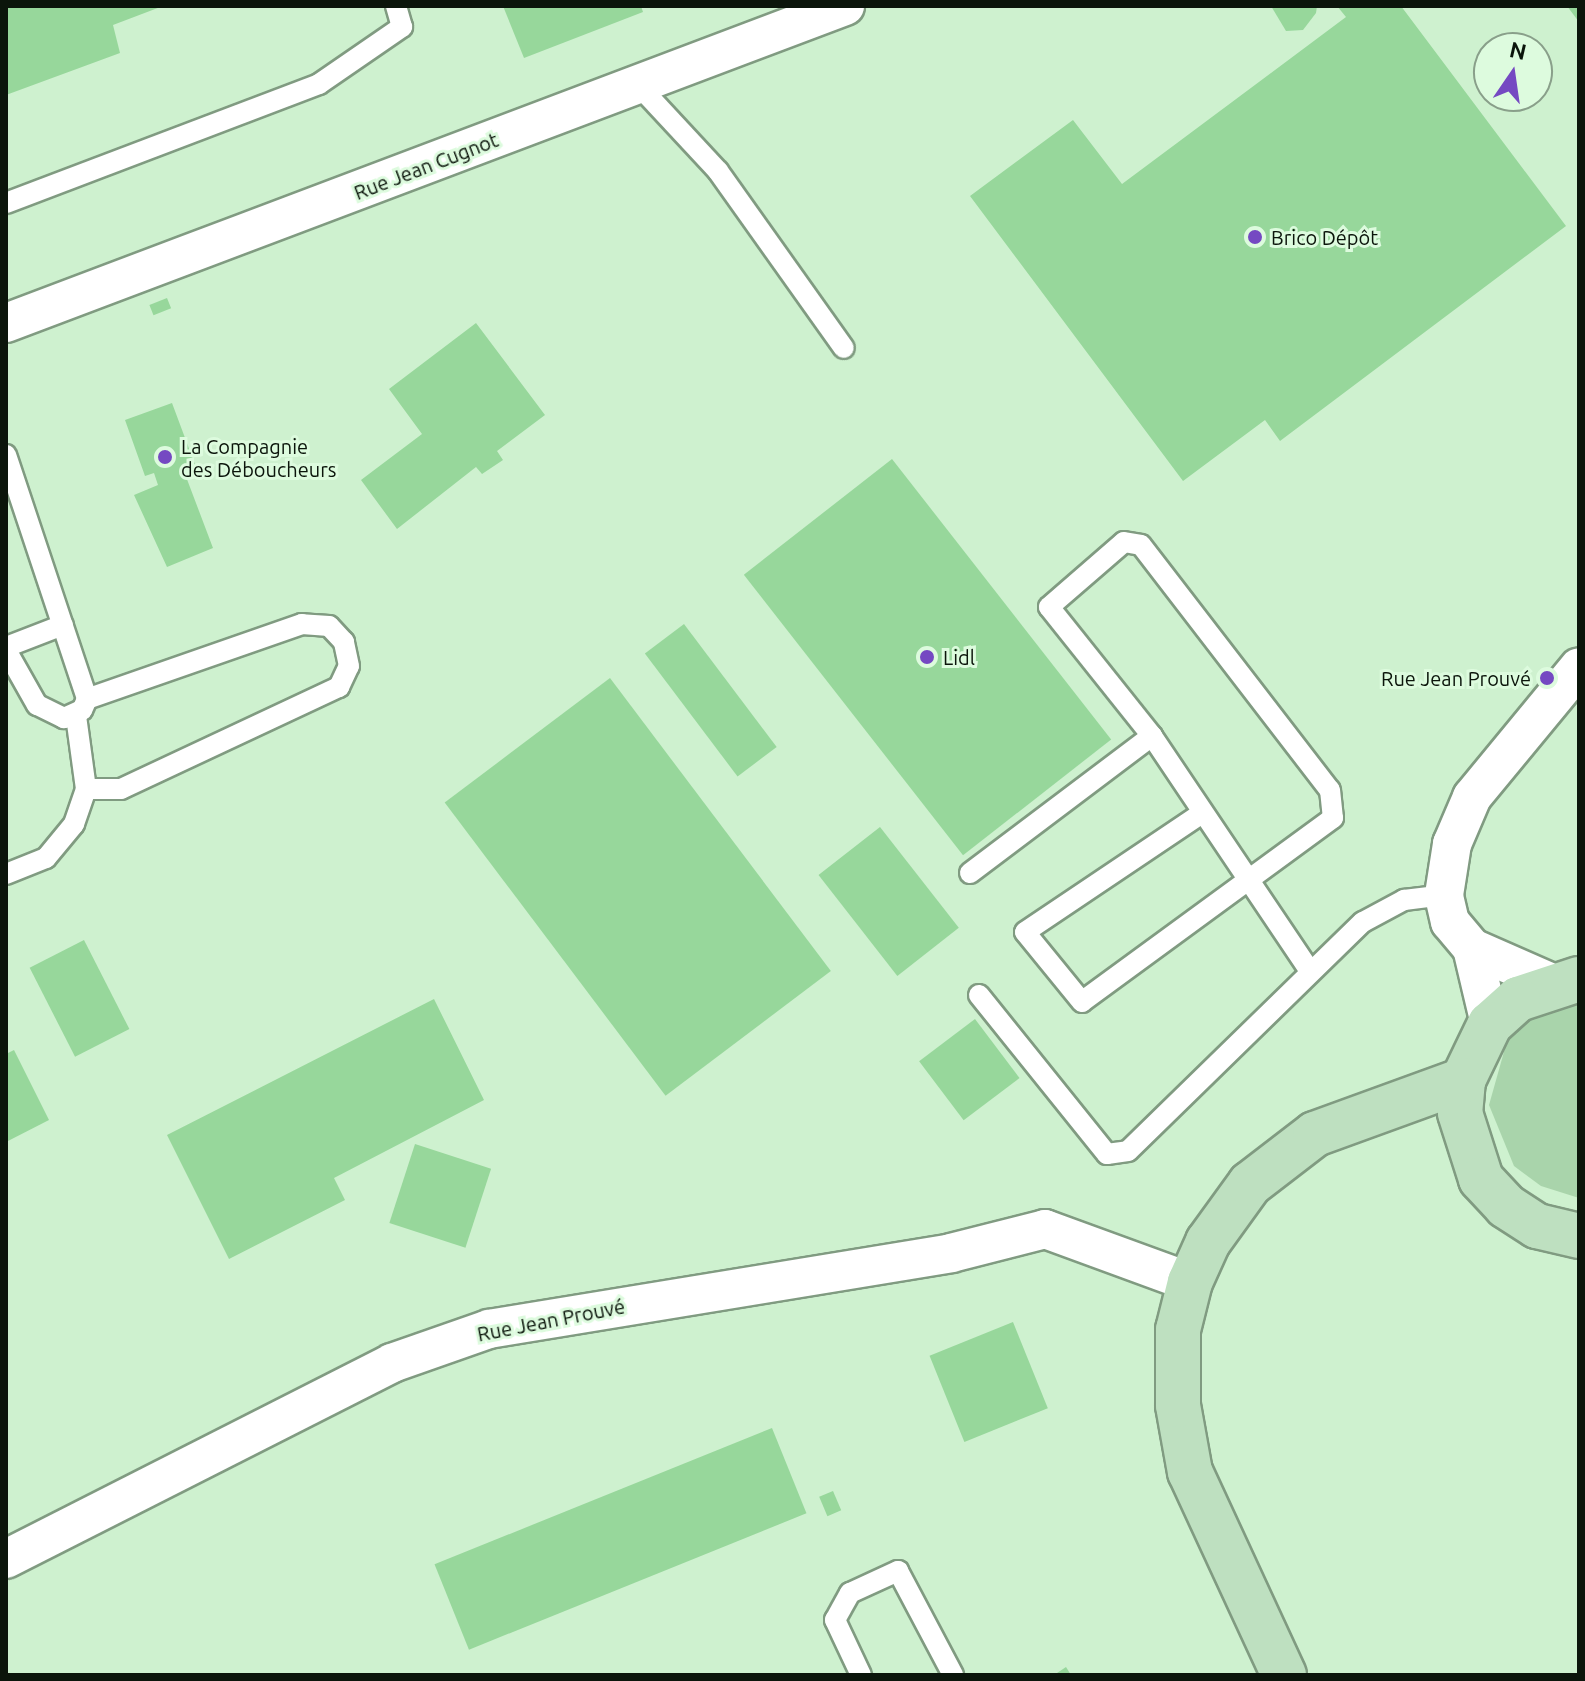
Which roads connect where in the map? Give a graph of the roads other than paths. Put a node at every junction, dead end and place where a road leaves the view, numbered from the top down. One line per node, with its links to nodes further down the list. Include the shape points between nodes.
1 (396, 6): 4 (lane, via 402,27 319,84)
2 (845, 6): 3 (street, Rue Jean Cugnot)
3 (639, 86): 5 (street, Rue Jean Cugnot); 6 (lane, via 718,171)
4 (6, 203)
5 (6, 323)
6 (844, 348)
7 (6, 455): 8 (lane)
8 (63, 625): 9 (lane); 11 (lane)
9 (6, 649): 11 (lane, via 37,705)
10 (1579, 667): 18 (street, via 1472,797 1452,844)
11 (82, 708): 13 (lane); 13 (lane, via 302,624 329,626 344,642 349,666 339,687 121,789)
12 (1152, 736): 14 (lane); 15 (lane); 17 (lane, via 1049,607 1124,542 1141,545 1330,790 1333,818)
13 (86, 789): 16 (lane, via 74,824 46,858)
14 (1202, 813): 17 (lane); 17 (lane, via 1025,932 1082,1002)
15 (970, 873)
16 (6, 874)
17 (1249, 885): 20 (lane)
18 (1444, 895): 19 (street, via 1450,922); 20 (lane, via 1404,900 1363,922)
19 (1472, 948): 21 (street); 23 (street)
20 (1310, 971): 22 (lane, via 1128,1151 1107,1154)
21 (1565, 981): 23 (main road)
22 (979, 995)
23 (1490, 1024): 24 (main road)
24 (1463, 1080): 25 (main road); 26 (main road)
25 (1380, 1112): 26 (main road); 28 (main road, via 1315,1134 1250,1184 1208,1242)
26 (1466, 1146): 27 (main road, via 1506,1206)
27 (1577, 1242)
28 (1190, 1282): 29 (street, Rue Jean Prouvé, via 1045,1229 951,1253 489,1329 392,1363); 32 (main road, via 1178,1330 1178,1405 1190,1472)
29 (6, 1559)
30 (861, 1675): 31 (lane, via 835,1620 850,1593 898,1571)
31 (953, 1675)
32 (1284, 1675)

